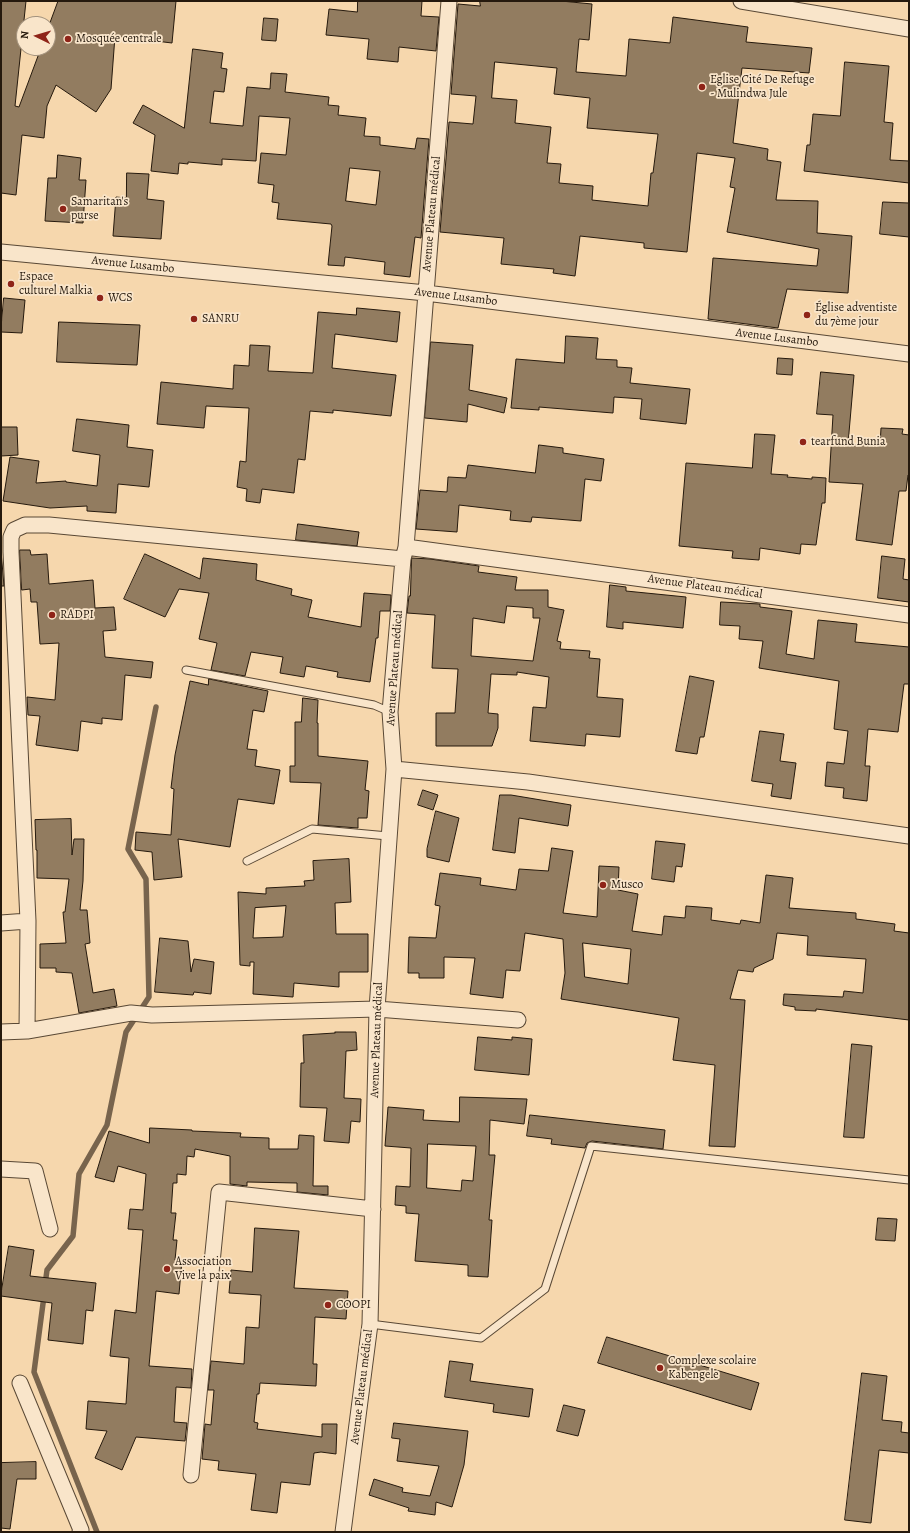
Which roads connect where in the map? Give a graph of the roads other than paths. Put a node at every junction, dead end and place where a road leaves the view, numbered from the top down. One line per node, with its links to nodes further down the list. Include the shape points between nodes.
1 (449, 1): 5 (street, Avenue Plateau médical)
2 (741, 1): 3 (street)
3 (909, 29)
4 (1, 252): 5 (street, Avenue Lusambo)
5 (426, 293): 6 (street, Avenue Lusambo); 7 (street, Avenue Plateau médical)
6 (909, 354)
7 (405, 553): 8 (street, Avenue Plateau médical); 10 (street, Avenue Plateau médical); 15 (street, via 49,525 25,525 14,530 11,537 11,552)
8 (909, 615)
9 (186, 670): 10 (lane, via 374,705)
10 (390, 712): 11 (street, Avenue Plateau médical)
11 (394, 768): 12 (street, Avenue Plateau médical); 13 (street, via 528,782)
12 (388, 836): 14 (lane, via 312,829); 17 (street, Avenue Plateau médical)
13 (909, 836)
14 (247, 861)
15 (28, 921): 16 (street); 19 (street)
16 (1, 923)
17 (377, 1009): 18 (street); 19 (street, via 152,1015 131,1013); 23 (street, Avenue Plateau médical)
18 (518, 1020)
19 (27, 1031): 20 (street)
20 (1, 1032)
21 (1, 1169): 24 (street, via 35,1171)
22 (909, 1180): 25 (lane, via 591,1146 544,1289 482,1338)
23 (373, 1209): 25 (street, Avenue Plateau médical); 27 (street, via 218,1192)
24 (50, 1229)
25 (370, 1324): 29 (street, Avenue Plateau médical)
26 (20, 1384): 28 (street)
27 (191, 1475)
28 (80, 1532)
29 (343, 1532)

